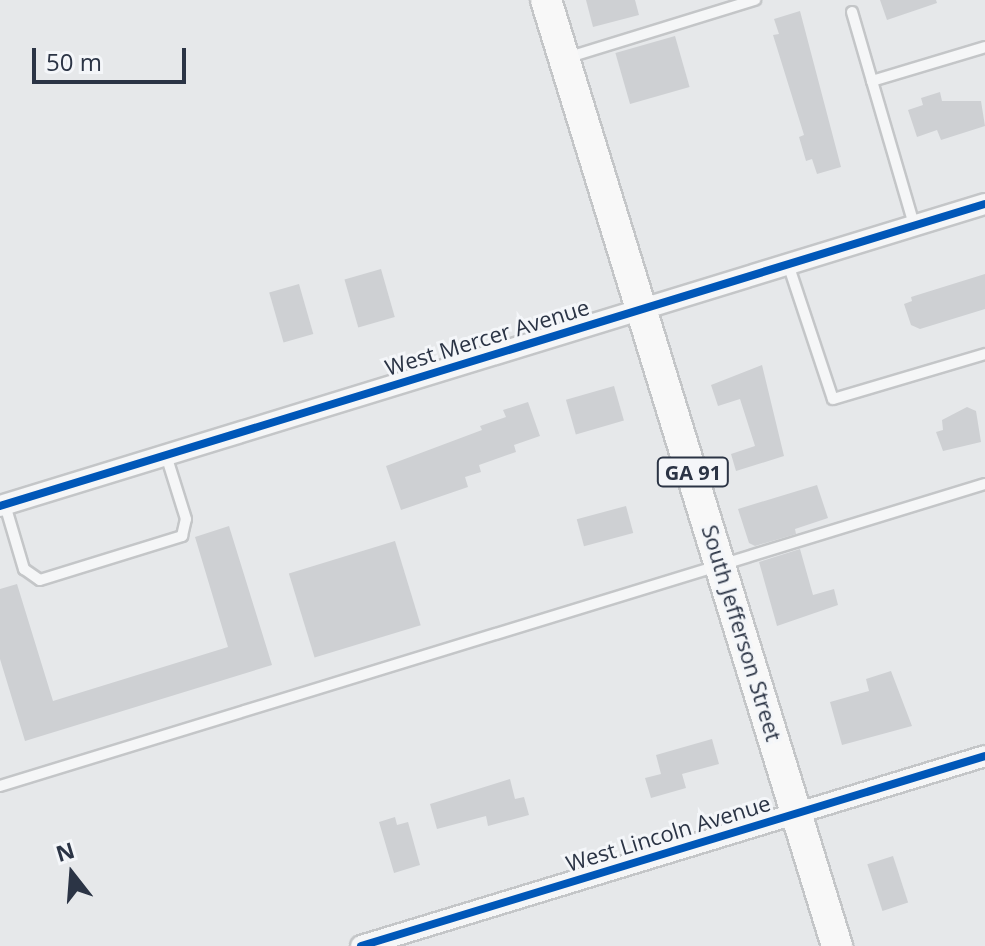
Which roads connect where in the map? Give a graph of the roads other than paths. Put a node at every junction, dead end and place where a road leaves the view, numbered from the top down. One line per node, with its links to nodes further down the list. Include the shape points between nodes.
1 (546, 0): 5 (main road, South Jefferson Street / GA 91)
2 (755, 0): 5 (lane)
3 (852, 12): 6 (lane)
4 (985, 47): 6 (lane)
5 (564, 59): 10 (main road, South Jefferson Street / GA 91)
6 (872, 81): 8 (lane)
7 (985, 204): 8 (street, West Mercer Avenue)
8 (914, 225): 9 (street, West Mercer Avenue)
9 (788, 264): 10 (street, West Mercer Avenue); 11 (lane, via 833,399)
10 (641, 308): 12 (street, West Mercer Avenue); 15 (main road, South Jefferson Street / GA 91)
11 (985, 354)
12 (166, 455): 14 (street, West Mercer Avenue); 14 (lane, via 186,519 182,536 40,580 24,569)
13 (985, 484): 15 (lane)
14 (2, 506)
15 (723, 565): 17 (lane); 18 (main road, South Jefferson Street / GA 91)
16 (985, 756): 18 (street, West Lincoln Avenue)
17 (0, 786)
18 (795, 812): 19 (street, West Lincoln Avenue); 20 (main road, South Jefferson Street / GA 91)
19 (361, 946)
20 (837, 946)

